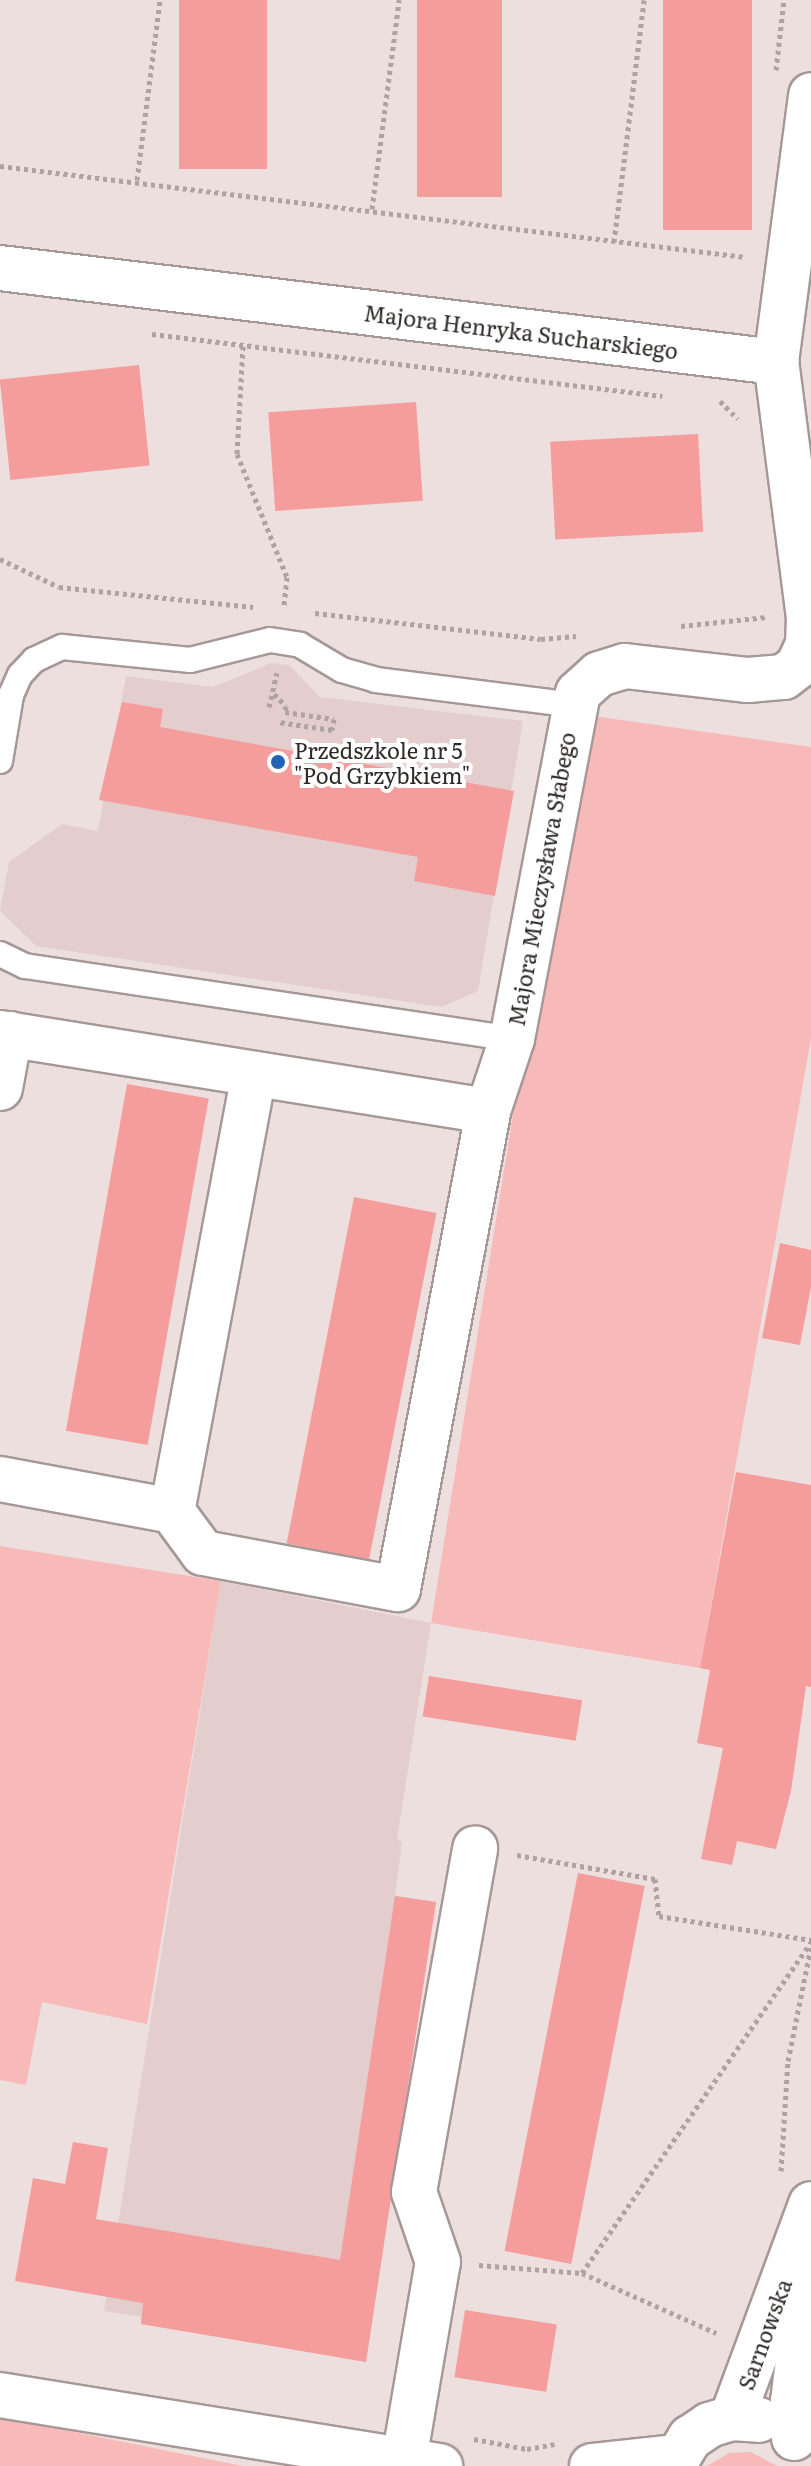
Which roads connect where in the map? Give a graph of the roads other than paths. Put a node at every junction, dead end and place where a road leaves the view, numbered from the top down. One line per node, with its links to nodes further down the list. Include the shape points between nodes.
1 (793, 86): 3 (street)
2 (0, 268): 3 (street, Majora Henryka Sucharskiego)
3 (776, 362): 4 (street, Majora Mieczysława Słabego, via 809,618 804,657 792,672 765,680 611,668 588,682)
4 (573, 705): 5 (lane, via 376,680 342,670 309,648 282,642 257,640 190,660 77,646 49,651 20,675 11,695); 8 (street, Majora Mieczysława Słabego)
5 (0, 761)
6 (0, 954): 8 (lane, via 25,966)
7 (5, 1034): 9 (street); 10 (street)
8 (512, 1039): 11 (street, Majora Mieczysława Słabego, via 496,1072)
9 (254, 1074): 11 (street); 13 (street)
10 (0, 1088)
11 (488, 1111): 13 (street, Majora Mieczysława Słabego, via 398,1589 203,1553)
12 (0, 1479): 13 (street)
13 (172, 1511)
14 (475, 1848): 20 (street, via 414,2192 438,2262)
15 (795, 2192): 18 (street, Sarnowska, via 759,2357)
16 (811, 2248): 19 (street, Sarnowska, via 793,2402)
17 (0, 2395): 20 (street)
18 (732, 2418): 19 (street, via 776,2425); 22 (street, via 709,2425)
19 (803, 2450)
20 (418, 2451)
21 (578, 2454): 22 (street)
22 (675, 2461)

